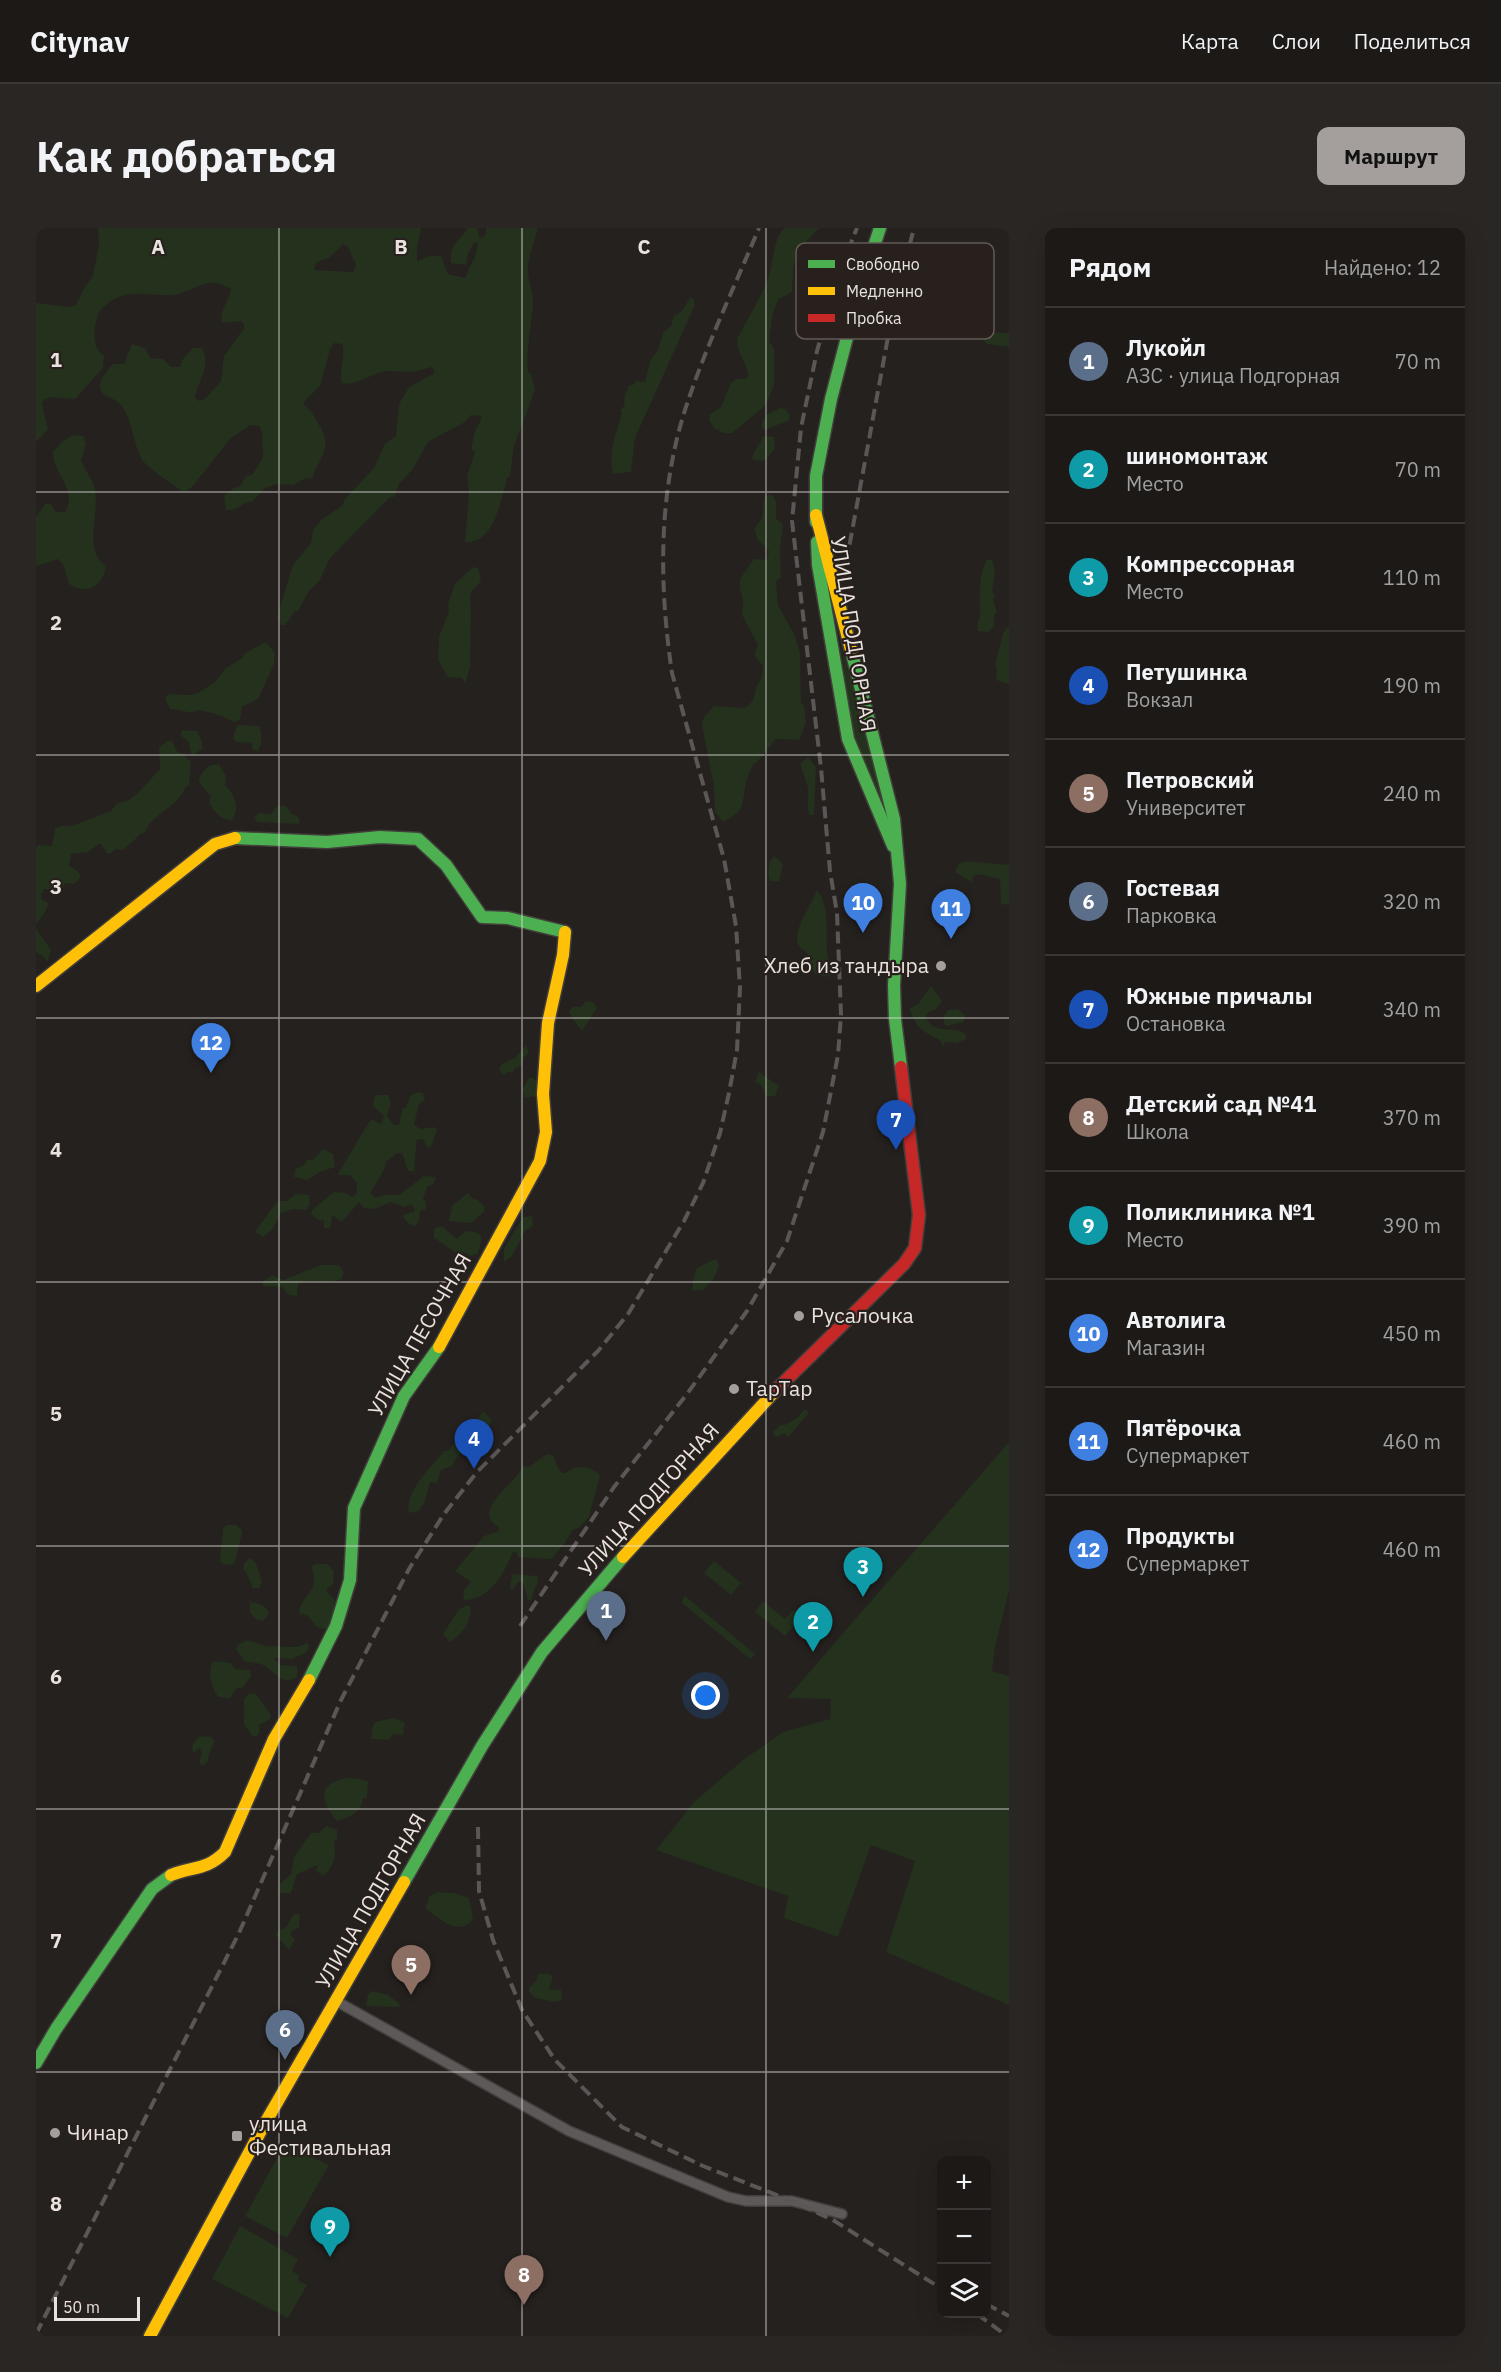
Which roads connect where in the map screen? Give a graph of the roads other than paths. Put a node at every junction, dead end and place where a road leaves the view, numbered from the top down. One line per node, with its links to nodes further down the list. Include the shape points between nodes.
1 (880, 228): 2 (main road, УЛИЦА ПОДГОРНАЯ)
2 (875, 243)
3 (847, 339): 4 (main road, УЛИЦА ПОДГОРНАЯ, via 816,476)
4 (816, 515): 5 (main road, УЛИЦА ПОДГОРНАЯ, via 889,797); 5 (main road, УЛИЦА ПОДГОРНАЯ, via 818,565 848,739)
5 (898, 858): 7 (main road, УЛИЦА ПОДГОРНАЯ, via 895,1019 919,1215 915,1248 904,1264 772,1394 542,1652 482,1746)
6 (36, 986): 8 (main road, УЛИЦА ПЕСОЧНАЯ, via 215,844 240,837 327,842 380,837 418,839 446,865 482,917 508,918 565,932 548,1023 543,1094 546,1132 540,1161 446,1335 394,1416 354,1508 350,1580 336,1626 274,1739 225,1852 214,1864 166,1876 152,1889)
7 (336, 2001): 9 (street, via 585,2139 728,2197 792,2201); 10 (main road, УЛИЦА ПОДГОРНАЯ)
8 (36, 2063)
9 (842, 2214)
10 (150, 2336)

